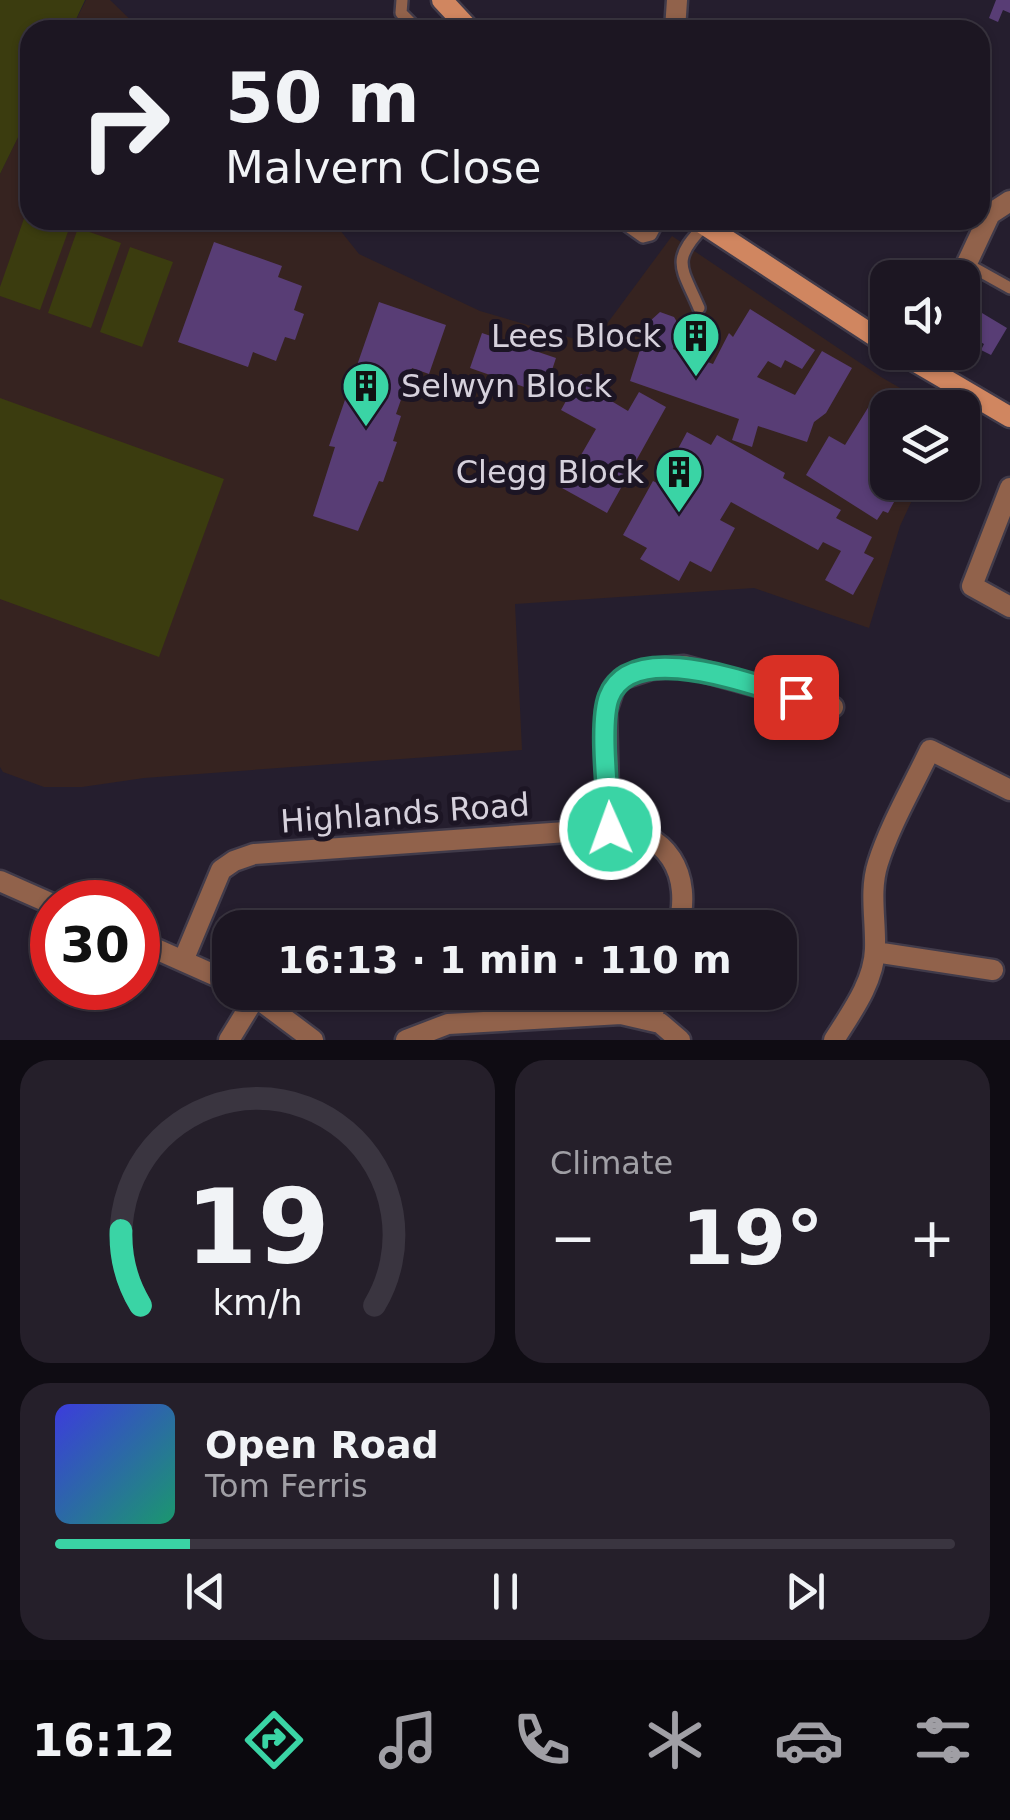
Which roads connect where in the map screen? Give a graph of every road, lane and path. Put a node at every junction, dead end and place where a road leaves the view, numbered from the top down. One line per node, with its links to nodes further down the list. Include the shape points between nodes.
1 (442, 0): 2 (main road)
2 (461, 20)
3 (633, 230): 4 (lane, via 642,237)
4 (654, 230)
5 (695, 230): 11 (lane, via 684,246 682,267)
6 (713, 230): 12 (main road)
7 (983, 230): 8 (street)
8 (969, 260)
9 (980, 277): 10 (lane)
10 (1010, 288)
11 (700, 308)
12 (870, 333)
13 (934, 370): 14 (main road)
14 (1010, 417)
15 (1010, 488): 16 (street, via 972,586)
16 (1010, 607)
17 (833, 707): 19 (street, via 684,666 624,678 606,711)
18 (1010, 790): 24 (street, via 930,750 877,865)
19 (610, 829): 22 (street, Highlands Road, via 656,840 682,875); 25 (street, Highlands Road, via 254,854 221,870)
20 (0, 881): 21 (street)
21 (30, 894)
22 (683, 910)
23 (160, 950): 25 (street)
24 (875, 952): 26 (street); 37 (street, via 856,1006)
25 (183, 960): 27 (street)
26 (993, 970)
27 (212, 974)
28 (244, 1010): 33 (street)
29 (273, 1010): 34 (street)
30 (654, 1010): 31 (street)
31 (651, 1020): 32 (street, via 621,1014); 36 (street)
32 (561, 1030): 35 (street, via 448,1024)
33 (229, 1040)
34 (313, 1040)
35 (406, 1040)
36 (680, 1040)
37 (834, 1040)

